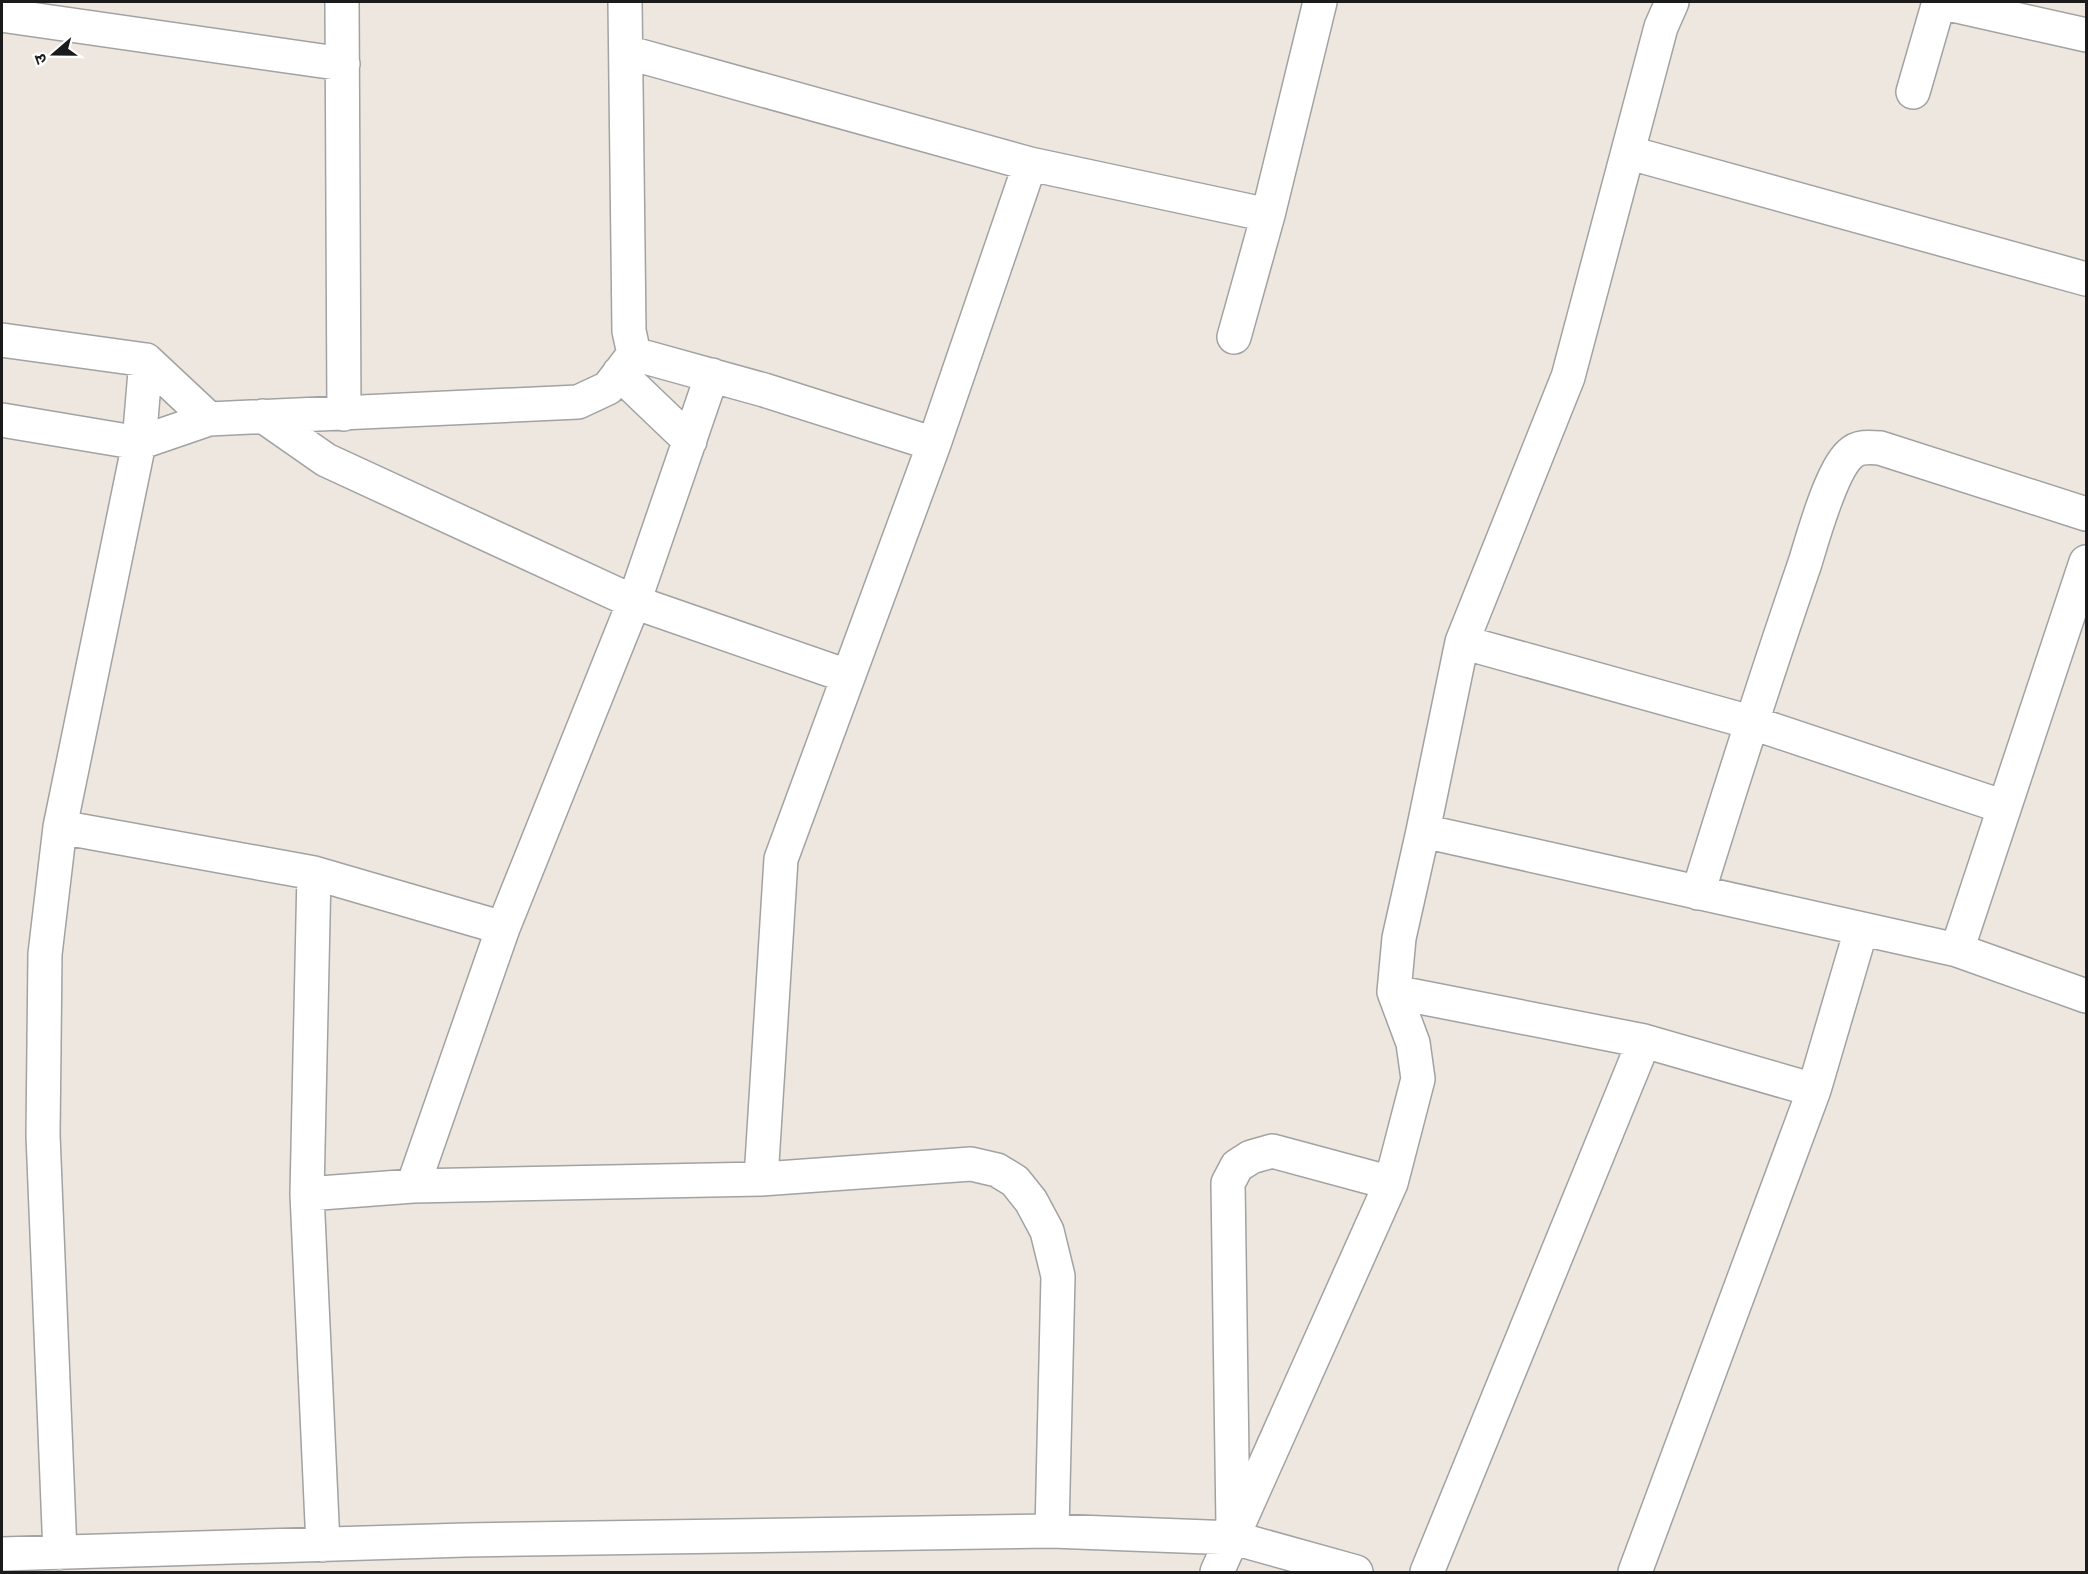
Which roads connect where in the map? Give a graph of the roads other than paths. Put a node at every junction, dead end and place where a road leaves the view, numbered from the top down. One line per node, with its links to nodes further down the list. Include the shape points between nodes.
1 (342, 2): 9 (street)
2 (625, 2): 8 (street)
3 (1320, 2): 13 (street)
4 (1672, 2): 11 (street)
5 (1939, 2): 7 (street); 10 (street)
6 (2, 15): 9 (street)
7 (2086, 35)
8 (626, 52): 12 (street); 18 (street)
9 (343, 64): 20 (street)
10 (1913, 92)
11 (1630, 153): 14 (street); 30 (street, via 1568,376)
12 (1030, 164): 13 (street); 26 (street)
13 (1268, 215): 15 (street)
14 (2086, 279)
15 (1234, 337)
16 (2, 340): 17 (street)
17 (146, 360): 22 (street); 25 (street)
18 (627, 363): 19 (street); 20 (street, via 608,388 578,402); 24 (street)
19 (712, 375): 24 (street); 26 (street)
20 (344, 414): 21 (street)
21 (262, 416): 22 (street); 29 (street, via 327,460)
22 (210, 419): 25 (street)
23 (2, 420): 25 (street)
24 (690, 441): 29 (street)
25 (139, 443): 34 (street)
26 (934, 444): 31 (street)
27 (2086, 514): 32 (street, via 1880,448 1864,446 1850,454 1839,470 1820,517)
28 (2086, 562): 33 (street)
29 (634, 602): 31 (street); 38 (street)
30 (1462, 642): 32 (street); 35 (street)
31 (847, 676): 45 (street, via 781,859)
32 (1750, 722): 33 (street); 37 (street)
33 (2004, 807): 40 (street)
34 (60, 827): 36 (street); 52 (street, via 45,954 43,1135)
35 (1423, 831): 37 (street); 41 (street, via 1399,938)
36 (314, 873): 38 (street); 48 (street)
37 (1698, 894): 39 (street)
38 (503, 928): 47 (street)
39 (1861, 930): 40 (street); 44 (street)
40 (1957, 950): 42 (street)
41 (1394, 992): 43 (street); 46 (street, via 1413,1043 1418,1079)
42 (2086, 996)
43 (1644, 1041): 44 (street); 56 (street)
44 (1814, 1090): 57 (street)
45 (761, 1179): 47 (street); 49 (street, via 971,1164 997,1170 1015,1181 1047,1231 1058,1276)
46 (1392, 1183): 50 (street); 50 (street, via 1272,1151 1237,1166 1228,1183)
47 (413, 1186): 48 (street)
48 (307, 1194): 51 (street)
49 (1052, 1531): 50 (street); 51 (street)
50 (1234, 1538): 54 (street); 55 (street)
51 (323, 1545): 52 (street)
52 (60, 1553): 53 (street)
53 (2, 1554)
54 (1217, 1572)
55 (1356, 1572)
56 (1427, 1572)
57 (1635, 1572)

